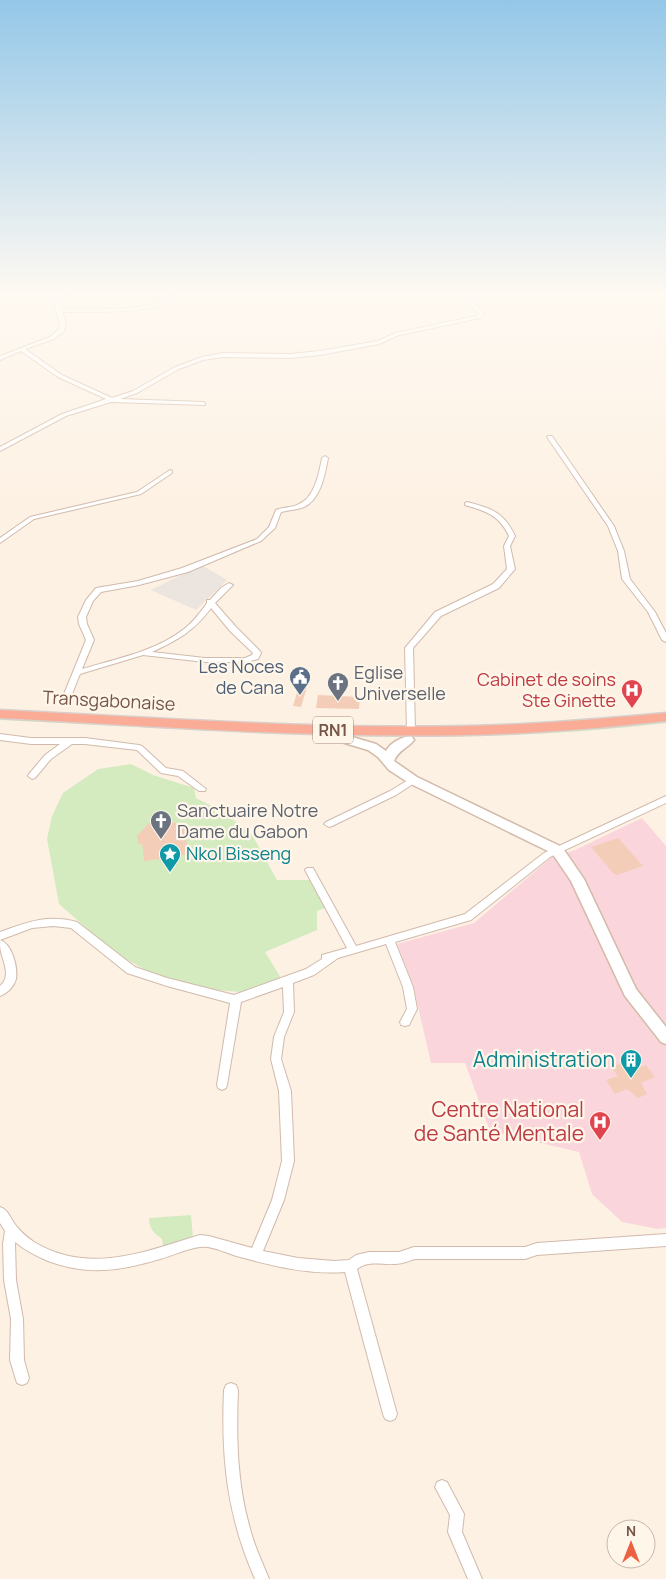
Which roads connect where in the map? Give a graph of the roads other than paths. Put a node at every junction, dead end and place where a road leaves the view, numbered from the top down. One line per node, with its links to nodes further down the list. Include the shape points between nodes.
1 (45, 366): 3 (street)
2 (183, 366): 3 (street, via 135,392)
3 (112, 400): 4 (street); 6 (street, via 64,415)
4 (203, 404)
5 (550, 437): 13 (street, via 611,526 621,551 626,579 651,612)
6 (0, 449)
7 (325, 458): 15 (street, via 320,479 309,501 301,506 278,510 272,528 259,540 185,570 139,583 108,587 94,594 82,617 90,640)
8 (170, 472): 10 (street, via 139,493 32,518)
9 (467, 504): 21 (street, via 486,509 506,521 512,536 507,546 511,569 496,586 438,614 409,648)
10 (0, 541)
11 (229, 585): 12 (street)
12 (210, 602): 14 (street, via 193,626); 14 (street, via 233,630 254,648 255,657 205,660)
13 (666, 640)
14 (143, 653): 15 (street)
15 (76, 673): 16 (street)
16 (66, 699)
17 (0, 714): 21 (highway, Transgabonaise / RN1)
18 (666, 717): 21 (highway, Transgabonaise / RN1)
19 (0, 723): 23 (highway, Transgabonaise / RN1)
20 (666, 726): 21 (highway, Transgabonaise / RN1, via 528,739)
21 (410, 736): 23 (highway, Transgabonaise / RN1); 25 (street, via 390,752)
22 (0, 737): 24 (street, via 31,741)
23 (342, 738): 25 (street, via 372,747)
24 (72, 740): 26 (street, via 48,757); 28 (street, via 138,748 164,771 180,773)
25 (388, 762): 27 (street)
26 (32, 776)
27 (413, 780): 30 (street); 31 (street)
28 (202, 790)
29 (666, 799): 31 (street)
30 (330, 824)
31 (557, 850): 34 (street, via 468,917); 41 (street, via 577,879 630,992)
32 (310, 870): 36 (street)
33 (0, 936): 39 (street, via 31,924 53,922 74,925 131,970)
34 (389, 940): 36 (street); 40 (street, via 408,987 412,1009)
35 (0, 944): 38 (street, via 8,954 11,978)
36 (353, 950): 37 (street, via 330,956 331,960)
37 (288, 981): 39 (street); 46 (street, via 289,1012 276,1053 285,1091 288,1161 278,1200)
38 (0, 992)
39 (236, 1000): 42 (street)
40 (405, 1022)
41 (666, 1038)
42 (222, 1085)
43 (0, 1212): 44 (street)
44 (11, 1231): 46 (street, via 22,1242 52,1257 82,1266 121,1264 200,1241); 48 (street, via 10,1280 17,1319 17,1360)
45 (666, 1240): 47 (street, via 536,1249 525,1253 414,1253 402,1260 362,1258)
46 (255, 1255): 47 (street, via 315,1265)
47 (350, 1266): 50 (street)
48 (22, 1378)
49 (232, 1390): 52 (street, via 228,1434 231,1476 241,1521)
50 (390, 1414)
51 (442, 1487): 53 (street, via 457,1514 455,1532)
52 (262, 1579)
53 (475, 1579)

